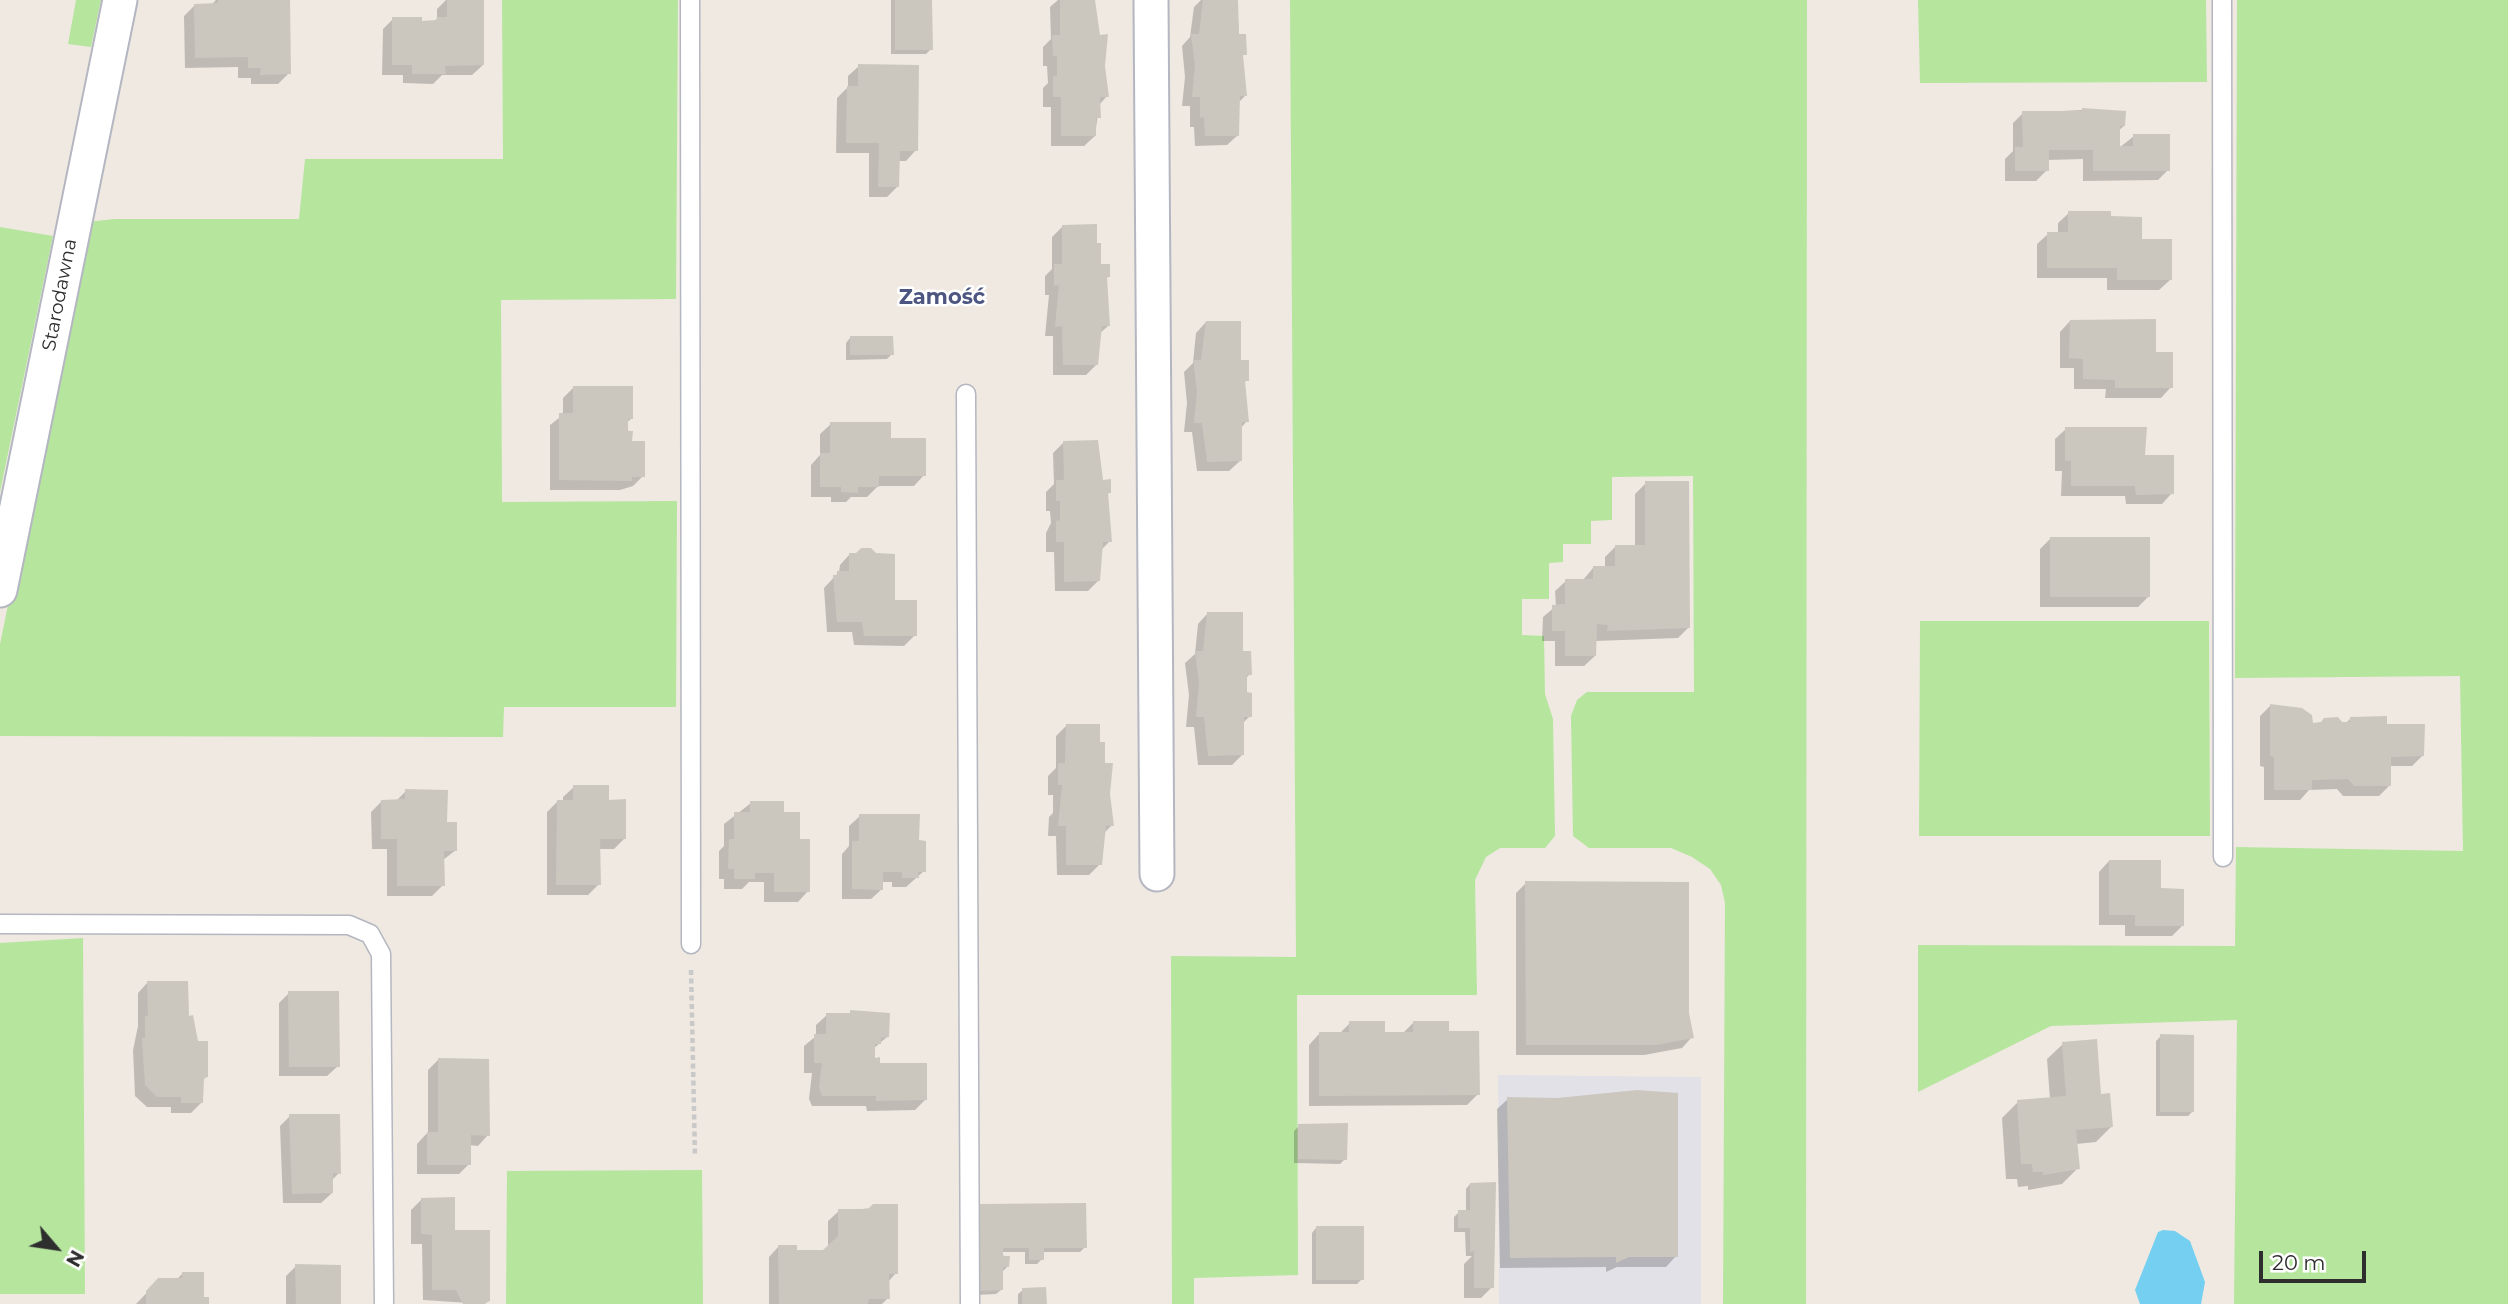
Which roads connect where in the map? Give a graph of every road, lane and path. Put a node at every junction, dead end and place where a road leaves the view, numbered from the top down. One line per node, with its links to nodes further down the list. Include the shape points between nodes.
1 (120, 0): 6 (street, Starodawna)
2 (690, 0): 10 (lane)
3 (1151, 0): 8 (street)
4 (2222, 0): 7 (lane)
5 (966, 394): 13 (lane)
6 (0, 590)
7 (2223, 857)
8 (1157, 874)
9 (0, 925): 12 (lane, via 349,925 370,934 381,954)
10 (691, 944): 11 (path)
11 (695, 1157)
12 (384, 1304)
13 (970, 1304)

